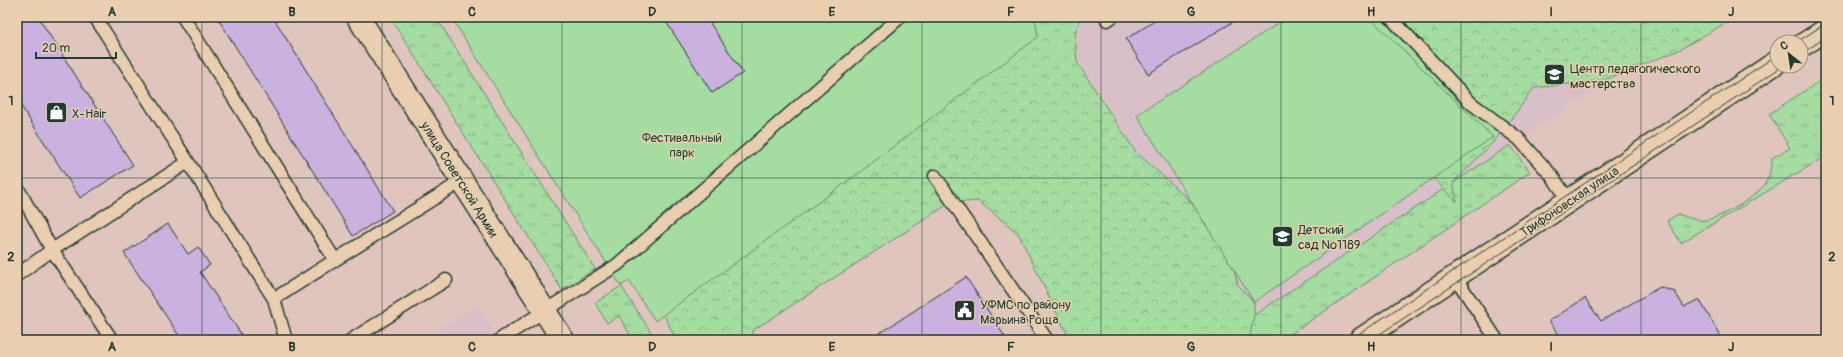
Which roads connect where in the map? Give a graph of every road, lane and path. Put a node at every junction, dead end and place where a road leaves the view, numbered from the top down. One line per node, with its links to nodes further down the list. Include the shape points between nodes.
1 (94, 17): 9 (lane)
2 (184, 17): 15 (lane)
3 (358, 17): 11 (street, улица Советской Армии)
4 (1390, 17): 13 (lane, via 1471,103 1519,139 1566,196)
5 (900, 18): 20 (lane, via 617,265)
6 (1826, 30): 7 (street)
7 (1809, 41)
8 (1769, 67): 13 (street, Трифоновская улица)
9 (188, 162): 14 (lane); 19 (lane)
10 (936, 176): 26 (lane)
11 (462, 181): 15 (lane); 20 (street, улица Советской Армии)
12 (17, 187): 14 (lane)
13 (1572, 198): 17 (street, Трифоновская улица)
14 (52, 250): 16 (lane); 21 (lane)
15 (335, 260): 19 (lane)
16 (17, 275)
17 (1455, 277): 27 (street, Трифоновская улица); 28 (lane)
18 (446, 280): 23 (lane)
19 (274, 299): 22 (lane)
20 (545, 312): 24 (lane); 25 (street, улица Советской Армии)
21 (112, 340)
22 (286, 340)
23 (351, 340)
24 (499, 340)
25 (563, 340)
26 (1047, 340)
27 (1360, 340)
28 (1497, 340)

